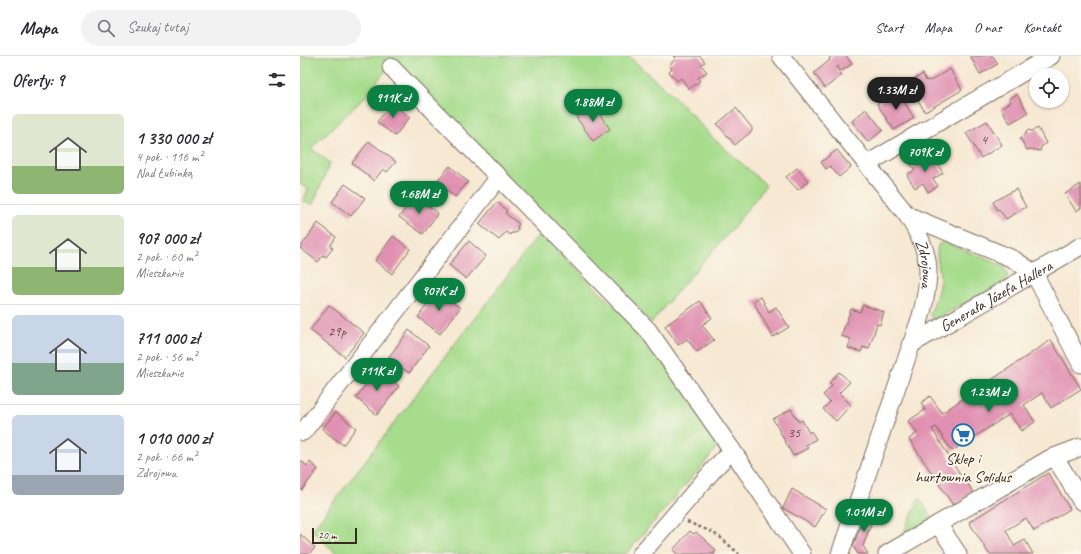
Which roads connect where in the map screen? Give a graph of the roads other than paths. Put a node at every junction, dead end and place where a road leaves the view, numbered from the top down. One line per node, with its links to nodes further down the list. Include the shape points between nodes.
1 (781, 56): 4 (street, Zdrojowa)
2 (1051, 56): 4 (street)
3 (392, 67): 5 (street)
4 (867, 164): 6 (street, Zdrojowa)
5 (499, 177): 11 (street); 13 (street, via 648,330)
6 (906, 215): 8 (street, via 1013,259); 9 (street, Zdrojowa, via 916,229 923,246 929,274 928,290)
7 (1081, 246): 8 (street, Generała Józefa Hallera)
8 (1034, 273): 9 (street, Generała Józefa Hallera); 10 (street)
9 (910, 345): 19 (street, Zdrojowa)
10 (1081, 364)
11 (303, 432)
12 (1081, 447): 14 (street)
13 (732, 450): 17 (street); 18 (street)
14 (1055, 457): 15 (street); 16 (street)
15 (1081, 501)
16 (938, 524): 20 (street); 21 (street)
17 (641, 554)
18 (802, 554)
19 (840, 554)
20 (887, 554)
21 (958, 554)

